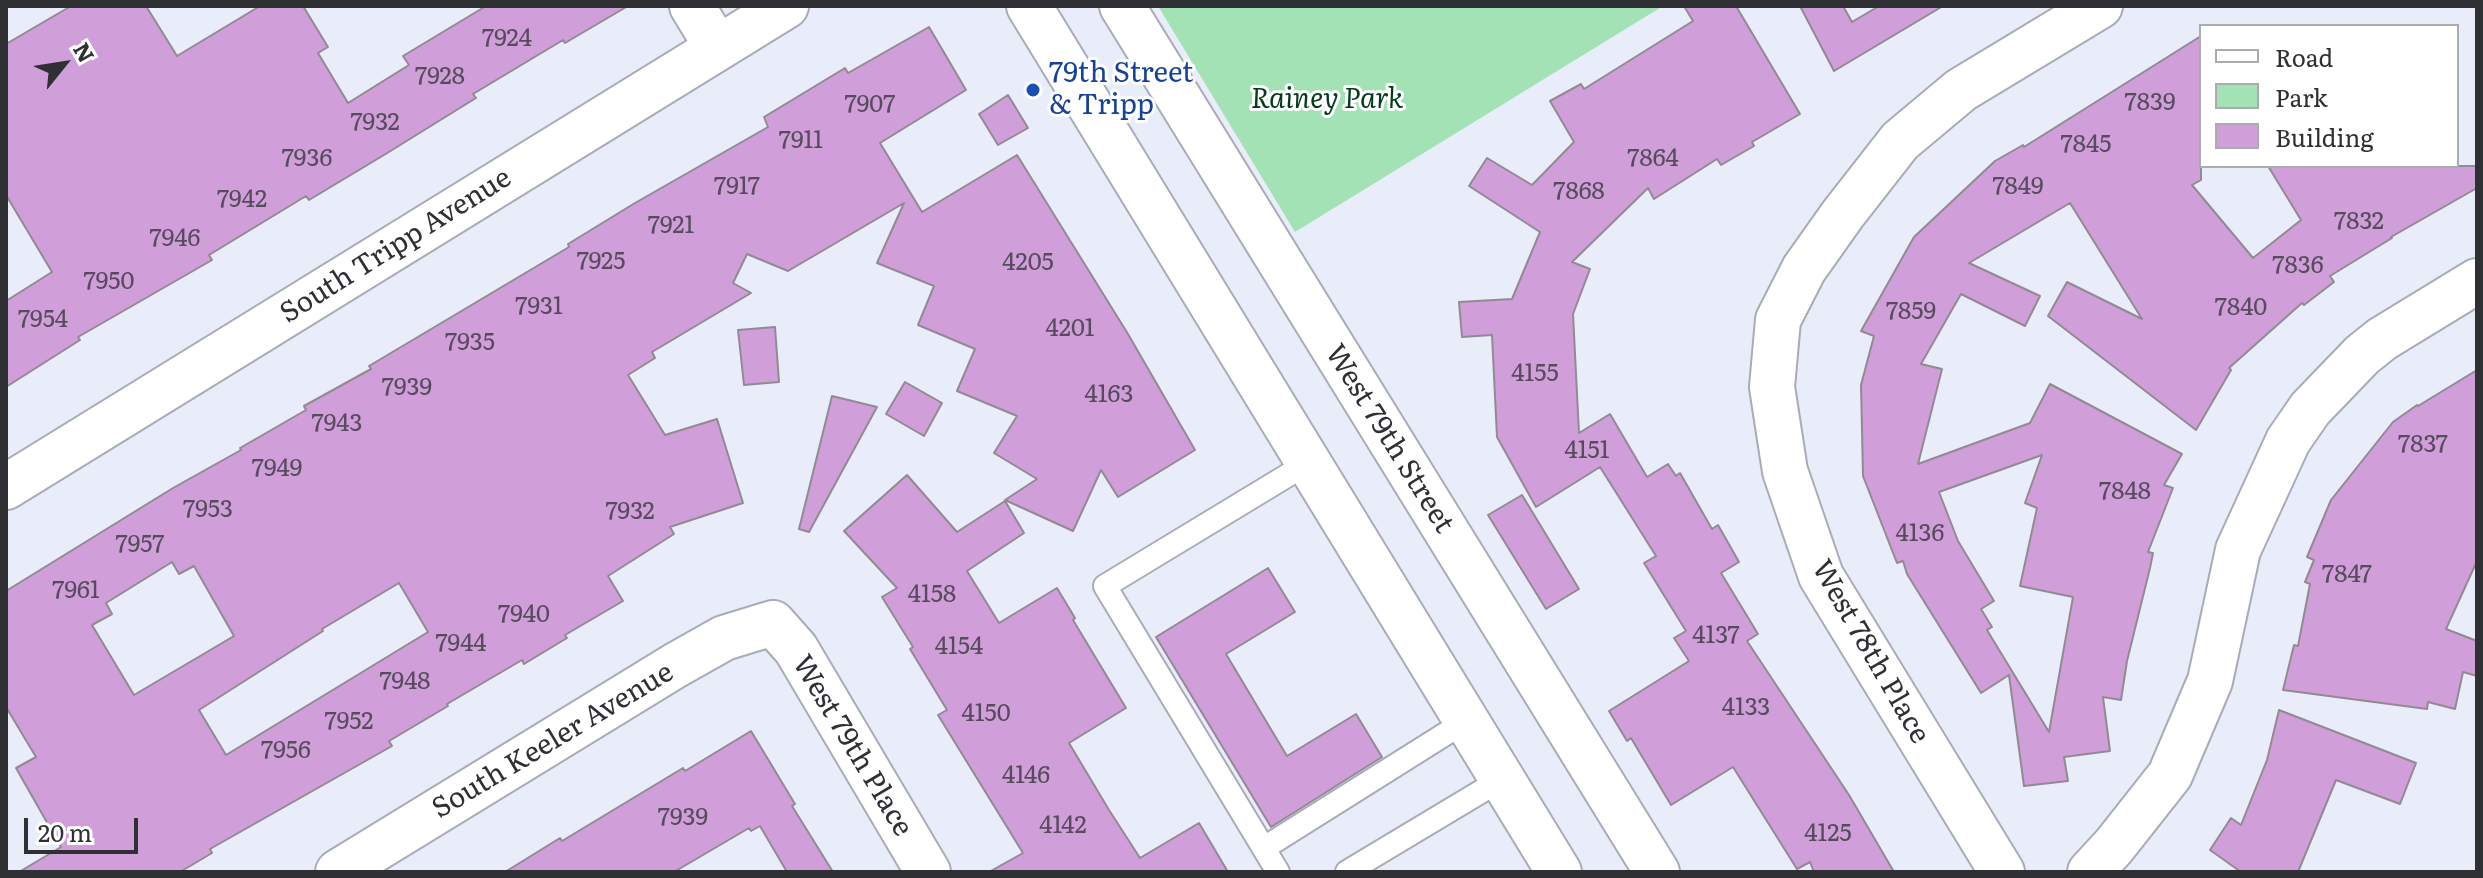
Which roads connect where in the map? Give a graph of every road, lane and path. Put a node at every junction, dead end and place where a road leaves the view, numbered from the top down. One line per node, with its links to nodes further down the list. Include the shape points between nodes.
1 (692, 6): 6 (street)
2 (786, 6): 6 (street, South Tripp Avenue)
3 (1029, 6): 8 (street)
4 (1122, 6): 19 (street, West 79th Street)
5 (2100, 6): 20 (street, West 78th Place, via 1961,90 1900,141 1804,269 1778,320 1772,387 1785,471 1821,576)
6 (717, 47): 9 (street, South Tripp Avenue)
7 (2477, 281): 21 (street, via 2362,355 2310,409 2288,441 2238,550 2210,681 2170,775)
8 (1308, 463): 11 (street); 13 (lane, via 1105,586)
9 (6, 487)
10 (773, 607): 14 (street, South Keeler Avenue); 15 (street, West 79th Place)
11 (1466, 721): 12 (street); 13 (lane)
12 (1502, 779): 17 (lane); 18 (street)
13 (1264, 848): 16 (lane)
14 (338, 872)
15 (928, 872)
16 (1278, 872)
17 (1347, 872)
18 (1559, 872)
19 (1657, 872)
20 (2002, 872)
21 (2090, 872)

